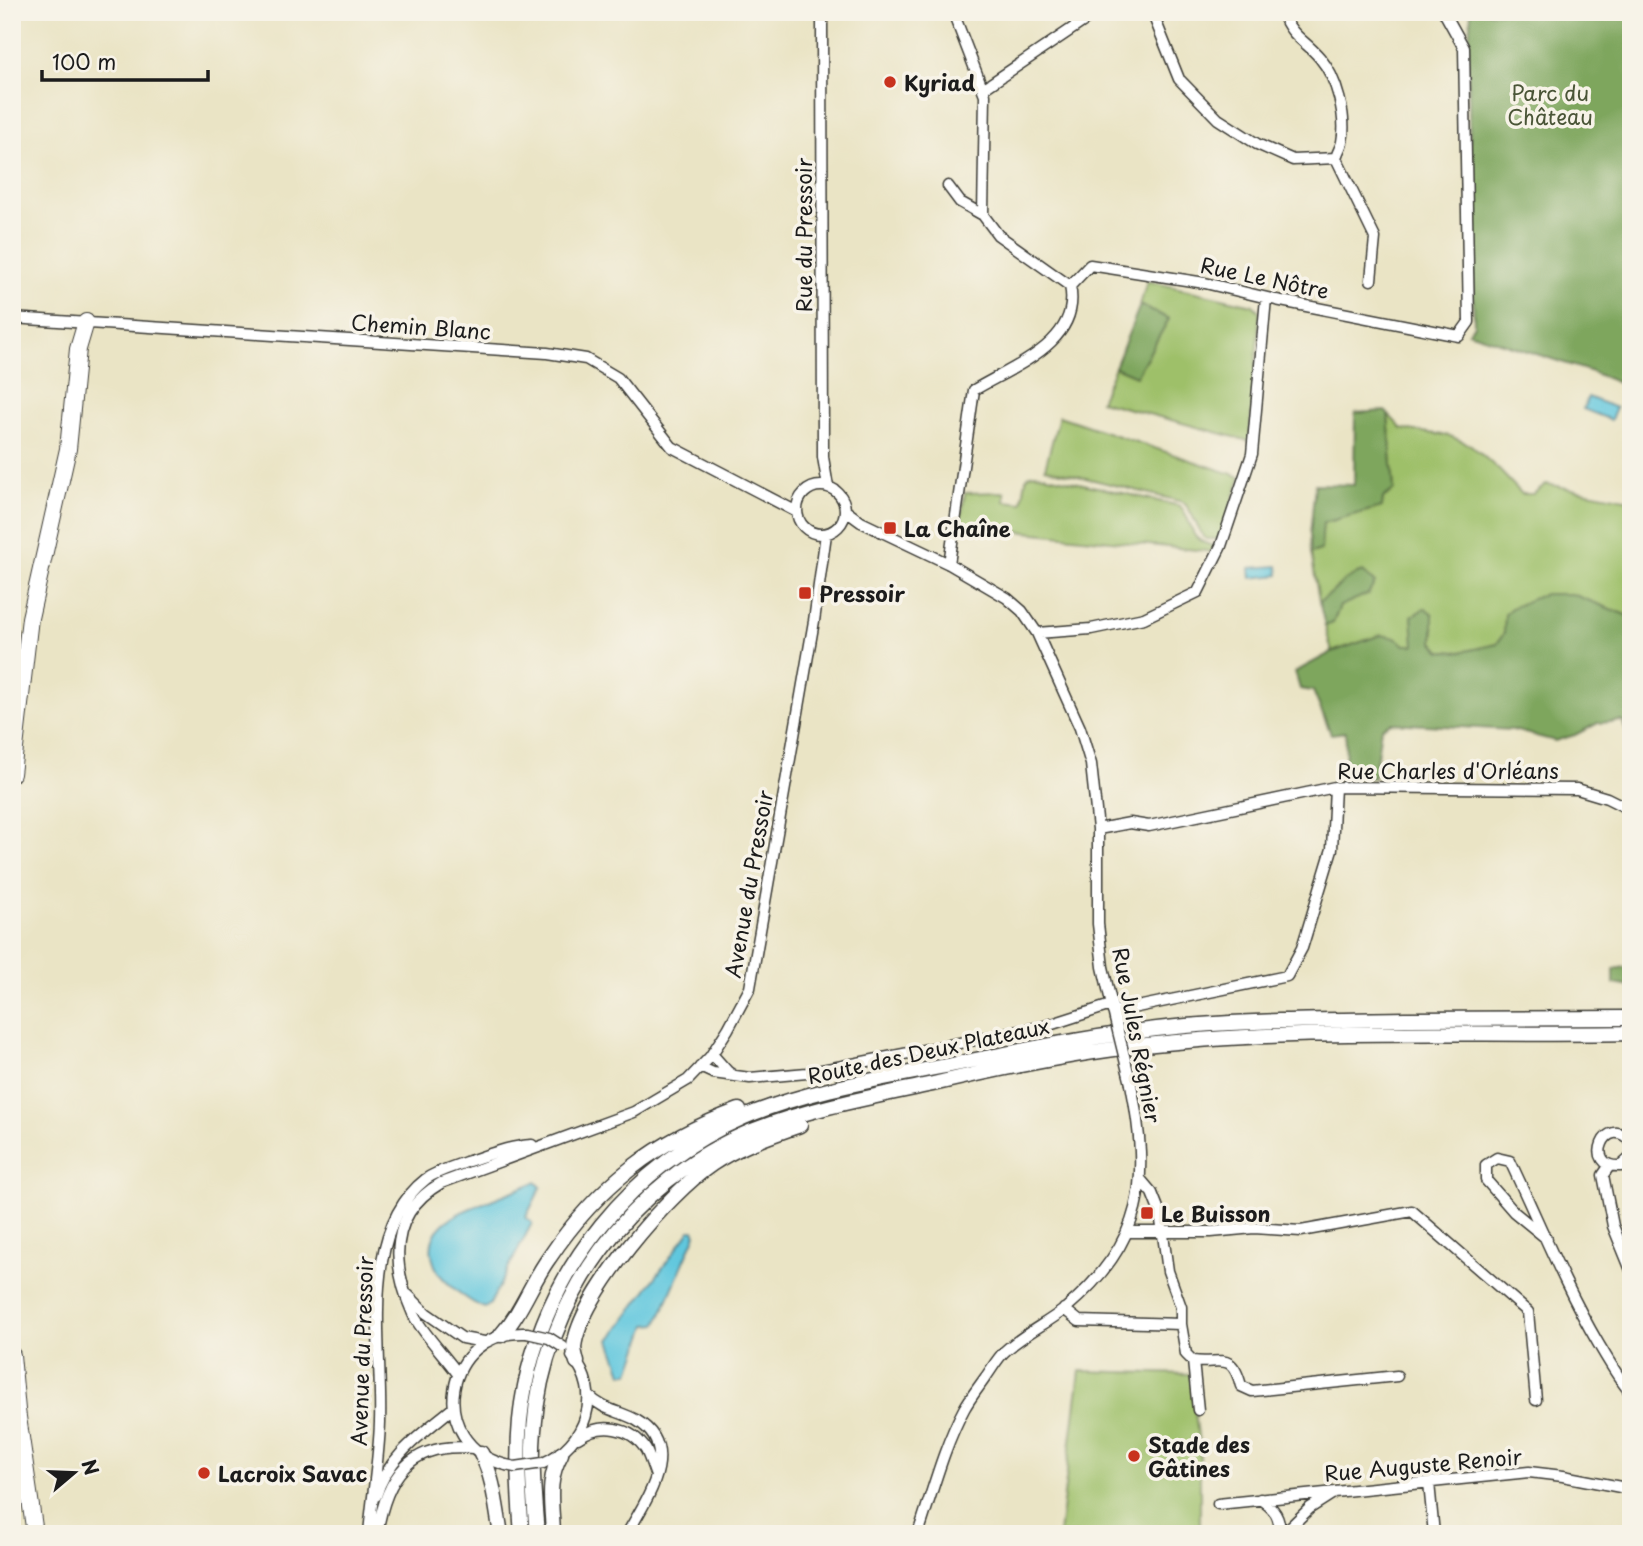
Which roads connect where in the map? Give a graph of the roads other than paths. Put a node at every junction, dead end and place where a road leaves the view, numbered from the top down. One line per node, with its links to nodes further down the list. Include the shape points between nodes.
1 (822, 12): 18 (street, Rue du Pressoir)
2 (953, 12): 9 (street)
3 (1080, 12): 8 (street)
4 (1097, 12): 8 (street)
5 (1152, 12): 10 (street, via 1179,79 1218,119 1293,160)
6 (1282, 12): 10 (street, via 1294,35 1320,57 1338,90 1342,142)
7 (1444, 12): 15 (street, Rue Le Nôtre, via 1464,48 1469,322 1459,336)
8 (1061, 35): 9 (street)
9 (983, 89): 12 (street)
10 (1335, 158): 13 (street, via 1375,237)
11 (948, 186): 12 (street, via 960,202)
12 (983, 215): 14 (street, via 998,235)
13 (1371, 280)
14 (1070, 286): 15 (street, Rue Le Nôtre, via 1090,265 1205,283); 30 (street, via 1071,313 1064,330 1048,346 974,390)
15 (1266, 298): 31 (street, via 1252,454 1221,546 1198,592 1144,618 1091,629)
16 (12, 318): 17 (street, Chemin Blanc)
17 (86, 322): 22 (street, Chemin Blanc, via 586,359 618,378 673,447); 32 (highway, via 78,349 68,449 30,618)
18 (823, 457): 19 (street, Rue du Pressoir); 20 (street, Rue du Pressoir)
19 (828, 487): 20 (street); 23 (street, via 841,496)
20 (811, 488): 21 (street)
21 (800, 499): 22 (street); 24 (street)
22 (775, 501): 24 (street, Chemin Blanc)
23 (846, 511): 25 (street); 26 (street, Rue Jules Régnier)
24 (797, 512): 27 (street)
25 (842, 523): 26 (street, Rue Jules Régnier); 28 (street)
26 (861, 523): 30 (street, Rue Jules Régnier)
27 (811, 532): 28 (street); 29 (street, Avenue du Pressoir)
28 (826, 534): 29 (street, Avenue du Pressoir)
29 (822, 560): 39 (street, Avenue du Pressoir, via 750,988)
30 (949, 564): 31 (street, Rue Jules Régnier, via 1007,598)
31 (1037, 633): 35 (street, Rue Jules Régnier, via 1080,728 1091,764)
32 (12, 774)
33 (1335, 787): 34 (street, Rue Charles d'Orléans, via 1577,789); 35 (street, Rue Charles d'Orléans, via 1149,826 1130,823); 36 (street, via 1332,849 1302,948 1287,976)
34 (1631, 810)
35 (1097, 829): 36 (street, Rue Jules Régnier, via 1098,924)
36 (1113, 1012): 41 (street, via 807,1073); 48 (street, Rue Jules Régnier, bridge, via 1138,1120)
37 (1631, 1017): 43 (main road, Route des Deux Plateaux, via 1187,1026 1040,1046)
38 (1631, 1033): 42 (main road, Route des Deux Plateaux, via 1225,1039 1077,1054)
39 (712, 1054): 40 (street, Avenue du Pressoir); 41 (street)
40 (700, 1067): 41 (street); 45 (street, Avenue du Pressoir, via 688,1080 634,1112)
41 (734, 1076)
42 (950, 1080): 60 (main road, via 927,1094 807,1122 754,1142 695,1176 623,1254 602,1286 583,1318 574,1347); 82 (main road, Route des Deux Plateaux, via 800,1114 750,1132 687,1166 625,1220 577,1287 547,1356 534,1429)
43 (829, 1091): 56 (main road, via 805,1090 737,1111 649,1153 593,1200 569,1229); 81 (main road, Route des Deux Plateaux, via 744,1117 674,1156 612,1212 586,1243 548,1310 524,1388 518,1471)
44 (1631, 1142): 47 (street, via 1621,1134 1605,1137 1600,1153)
45 (542, 1144): 53 (street, Avenue du Pressoir, via 453,1178 422,1197 398,1238 397,1260); 78 (street, Avenue du Pressoir, via 514,1146 429,1177 409,1194 387,1232 378,1335 380,1422)
46 (1631, 1157): 47 (street, via 1621,1166)
47 (1610, 1165): 52 (street, via 1603,1175 1612,1226)
48 (1141, 1180): 49 (street, Rue Jules Régnier); 50 (street, via 1152,1193)
49 (1127, 1232): 50 (street); 54 (street, Rue Jules Régnier, via 1107,1266)
50 (1163, 1232): 55 (street); 65 (street, via 1301,1231 1412,1211 1528,1312)
51 (1547, 1239): 51 (street, via 1510,1161 1497,1158 1486,1165 1486,1180 1514,1212); 63 (street, via 1580,1311)
52 (1631, 1270)
53 (407, 1293): 57 (street, via 462,1338); 61 (street, Avenue du Pressoir, via 414,1316)
54 (1065, 1309): 55 (street, via 1079,1321); 85 (street, Rue Jules Régnier, via 1003,1353 964,1408)
55 (1181, 1324): 59 (street, via 1186,1354)
56 (501, 1335): 57 (street); 60 (street, bridge, via 527,1333 548,1338)
57 (484, 1342): 61 (street)
58 (12, 1355): 77 (highway)
59 (1193, 1361): 62 (street, via 1229,1362 1241,1386 1252,1391); 67 (street)
60 (577, 1363): 64 (street)
61 (458, 1374): 66 (street)
62 (1396, 1376)
63 (1631, 1393)
64 (588, 1395): 68 (street, via 585,1420); 71 (street, via 599,1406 633,1418 648,1430 661,1458)
65 (1536, 1400)
66 (453, 1408): 69 (street, via 460,1430); 78 (street, via 403,1450 389,1468 377,1493)
67 (1198, 1410)
68 (575, 1440): 70 (street); 71 (street, via 598,1429 630,1434 647,1451)
69 (477, 1451): 70 (street, bridge, via 514,1468); 79 (street, via 456,1446 433,1450 409,1462 388,1490); 80 (main road, via 487,1465)
70 (561, 1454): 83 (main road, via 550,1484)
71 (656, 1476): 84 (street)
72 (1429, 1483): 73 (street, Rue Auguste Renoir, via 1529,1472); 74 (street, Rue Auguste Renoir); 87 (street)
73 (1631, 1489)
74 (1338, 1491): 75 (street, Rue Auguste Renoir); 86 (street, via 1310,1508)
75 (1260, 1499): 76 (street, Rue Auguste Renoir); 86 (street, via 1274,1508)
76 (1218, 1504)
77 (37, 1530)
78 (370, 1534)
79 (377, 1534)
80 (501, 1534)
81 (522, 1534)
82 (537, 1534)
83 (553, 1534)
84 (627, 1534)
85 (918, 1534)
86 (1282, 1534)
87 (1434, 1534)

